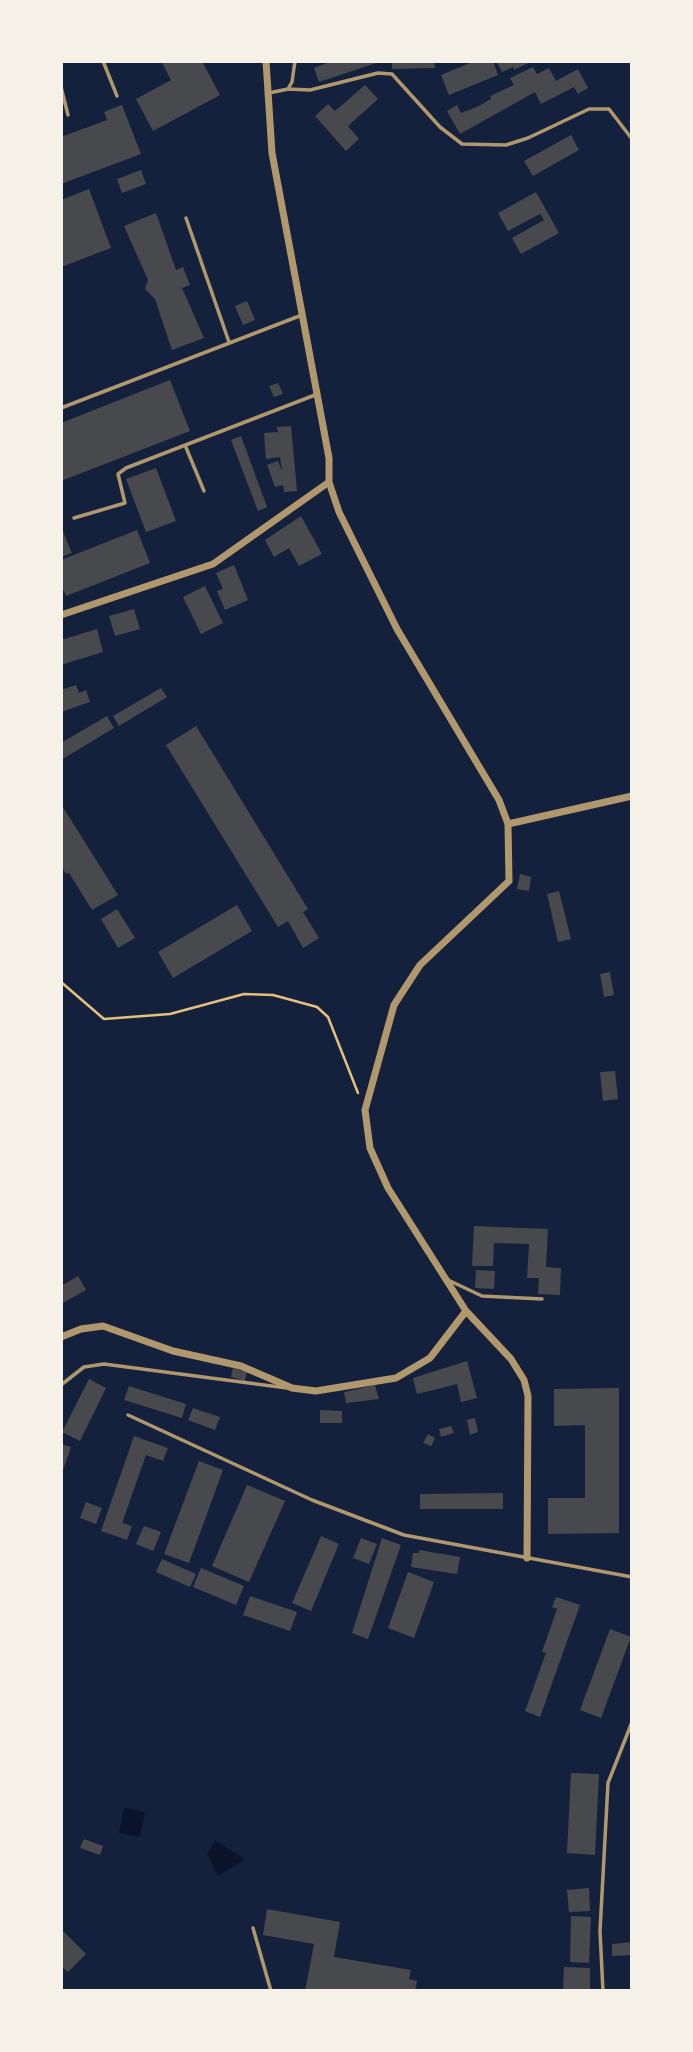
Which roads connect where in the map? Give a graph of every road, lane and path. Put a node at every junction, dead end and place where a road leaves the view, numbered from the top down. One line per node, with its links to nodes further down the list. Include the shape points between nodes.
1 (103, 61): 7 (lane)
2 (266, 61): 6 (street)
3 (295, 61): 5 (lane)
4 (61, 87): 8 (lane)
5 (288, 89): 6 (lane); 9 (lane, via 310,90 378,73 393,75 440,127 462,144 506,145 589,109 609,108)
6 (267, 93): 11 (street, via 276,181)
7 (117, 96)
8 (68, 115)
9 (632, 139)
10 (186, 218): 12 (lane)
11 (303, 314): 12 (lane); 13 (street)
12 (229, 342): 14 (lane)
13 (317, 394): 15 (lane); 16 (street)
14 (61, 408)
15 (185, 445): 17 (lane); 18 (lane, via 118,474 125,503)
16 (329, 482): 19 (street, via 213,564); 21 (street, via 397,629 499,800)
17 (204, 491)
18 (74, 518)
19 (61, 615)
20 (632, 796): 21 (street)
21 (508, 824): 23 (street, via 509,881 420,965 394,1005)
22 (61, 982): 23 (path, via 104,1019 170,1014 244,994 273,995 317,1007 333,1027)
23 (365, 1110): 24 (street, via 370,1148 388,1188)
24 (446, 1279): 25 (lane, via 482,1296); 26 (street)
25 (542, 1299)
26 (466, 1311): 29 (street, via 430,1358 396,1378 316,1391); 31 (street, via 511,1359 528,1396)
27 (61, 1337): 29 (street, via 93,1326 111,1327 173,1351 241,1366)
28 (61, 1385): 29 (lane, via 84,1367 104,1364)
29 (292, 1388)
30 (128, 1415): 31 (lane, via 312,1500 404,1535)
31 (527, 1558): 32 (lane)
32 (632, 1577)
33 (632, 1722): 36 (lane, via 608,1783 600,1931)
34 (253, 1928): 35 (lane)
35 (271, 1991)
36 (603, 1991)

